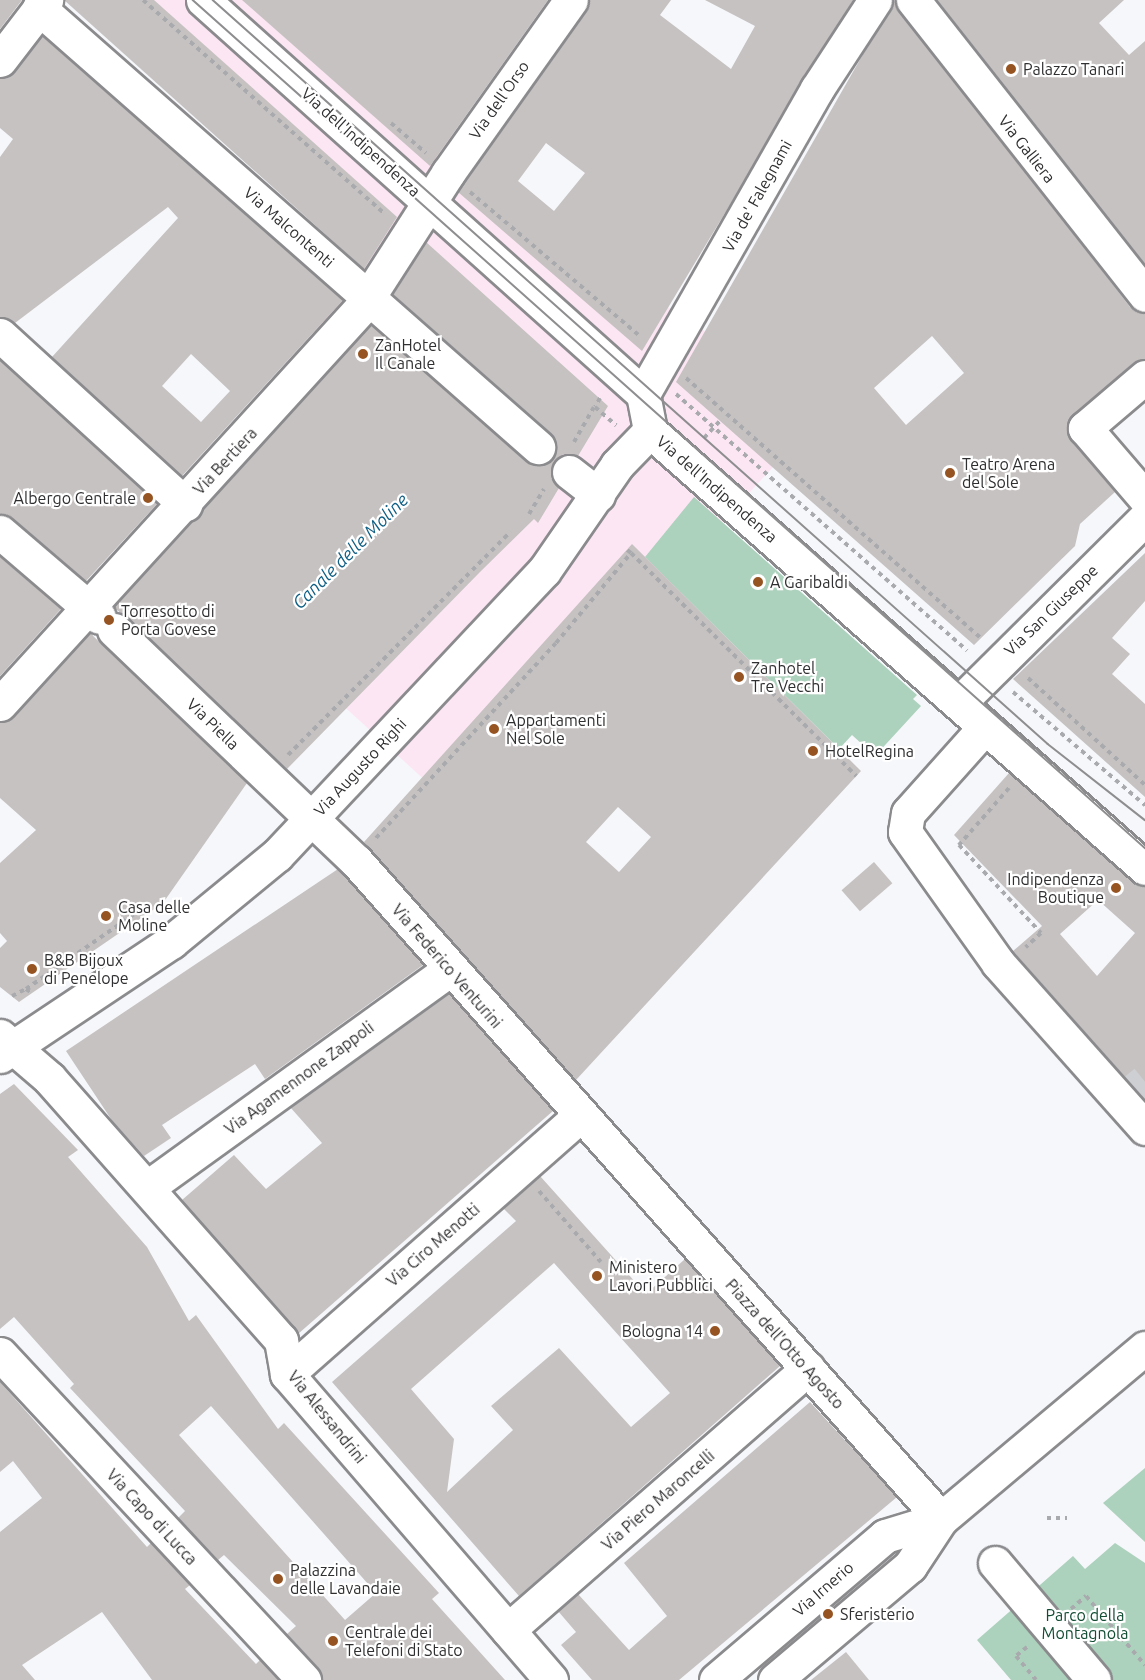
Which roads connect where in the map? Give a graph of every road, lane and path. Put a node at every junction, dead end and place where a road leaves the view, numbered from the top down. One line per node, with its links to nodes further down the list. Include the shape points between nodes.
1 (143, 0): 10 (path)
2 (203, 0): 9 (street, Via dell'Indipendenza)
3 (571, 0): 9 (street, Via dell'Orso, via 501,95)
4 (875, 0): 16 (street, Via de' Falegnami, via 817,89)
5 (913, 0): 11 (street, Via Galliera)
6 (42, 4): 7 (street); 12 (street, Via Malcontenti)
7 (0, 60)
8 (464, 187): 14 (path)
9 (430, 203): 12 (street, Via Bertiera); 16 (street, Via dell'Indipendenza)
10 (389, 218)
11 (1145, 295)
12 (369, 297): 20 (street, Via Malcontenti); 24 (street, Via Bertiera)
13 (0, 335): 24 (street)
14 (638, 335)
15 (1145, 376): 23 (street, via 1085,428)
16 (660, 381): 19 (street, Via dell'Indipendenza); 31 (path); 32 (path)
17 (600, 398): 18 (path, via 595,407)
18 (603, 414)
19 (650, 431): 22 (street, Via Augusto Righi, via 635,442); 33 (street, Via dell'Indipendenza)
20 (538, 447)
21 (569, 472): 22 (street)
22 (598, 495): 41 (street, Via Augusto Righi, via 544,571)
23 (1145, 498)
24 (185, 504): 30 (street, Via Bertiera)
25 (1145, 518): 32 (street, Via San Giuseppe)
26 (0, 532): 30 (street, Via Piella)
27 (510, 532): 36 (path)
28 (626, 549): 29 (path)
29 (631, 554): 37 (path); 42 (path)
30 (100, 618): 34 (street, Via Bertiera); 41 (street, Via Piella)
31 (981, 638)
32 (1005, 671): 33 (street, Via San Giuseppe); 39 (path); 40 (path)
33 (959, 703): 35 (street, Via dell'Indipendenza)
34 (0, 704)
35 (985, 727): 43 (street, Via dell'Indipendenza); 52 (street, via 908,813 905,832 994,958)
36 (284, 760)
37 (856, 776)
38 (1015, 781): 45 (path, via 958,845 1041,933)
39 (1145, 785)
40 (1145, 805)
41 (312, 819): 46 (street, Via Federico Venturini); 50 (street, Via Augusto Righi, via 207,915)
42 (371, 843)
43 (1145, 868)
44 (154, 908): 47 (path, via 146,906)
45 (1015, 956)
46 (450, 969): 51 (street, Via Federico Venturini); 54 (street, Via Agamennone Zappoli)
47 (26, 989): 48 (path); 49 (path)
48 (32, 993)
49 (12, 996)
50 (5, 1046): 54 (street, Via Alessandrini)
51 (580, 1116): 58 (street, Piazza dell'Otto Agosto); 59 (street, Via Ciro Menotti)
52 (1145, 1128)
53 (533, 1184): 55 (path)
54 (148, 1187): 59 (street, Via Alessandrini, via 281,1341)
55 (601, 1262)
56 (1145, 1348): 62 (street, Via Irnerio)
57 (0, 1354): 68 (street, Via Capo di Lucca)
58 (808, 1368): 62 (street, Piazza dell'Otto Agosto); 65 (street, Via Piero Maroncelli)
59 (287, 1374): 65 (street, Via Alessandrini)
60 (1047, 1518): 61 (path)
61 (1067, 1518)
62 (941, 1519): 70 (street, Via Irnerio, via 885,1536); 71 (street, Via Irnerio, via 910,1566)
63 (995, 1563): 73 (street)
64 (1086, 1596): 67 (path)
65 (508, 1630): 69 (street, Via Alessandrini)
66 (1016, 1656): 72 (path)
67 (1145, 1665)
68 (304, 1680)
69 (551, 1680)
70 (716, 1680)
71 (775, 1680)
72 (1036, 1680)
73 (1094, 1680)

